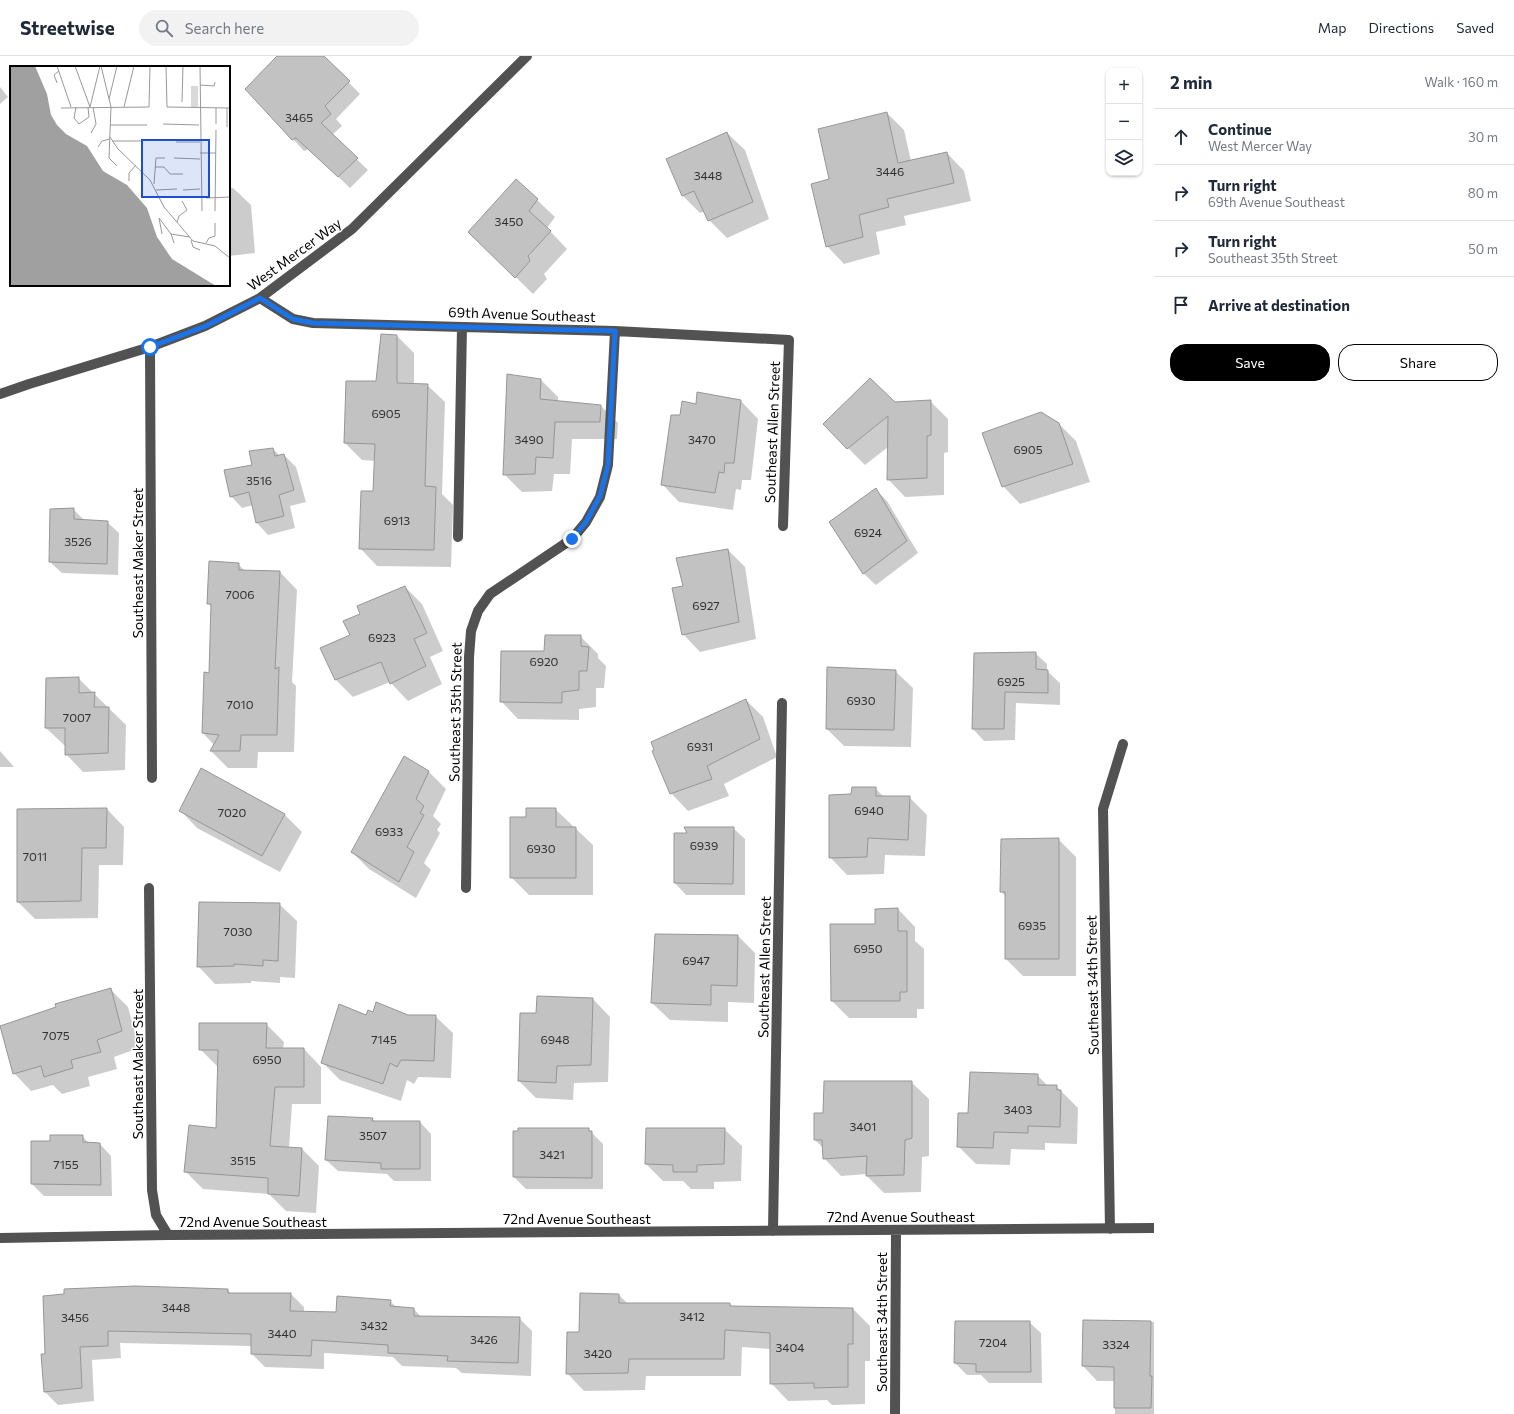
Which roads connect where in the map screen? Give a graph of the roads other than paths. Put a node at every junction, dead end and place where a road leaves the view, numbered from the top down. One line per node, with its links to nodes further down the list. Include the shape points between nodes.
1 (527, 56): 2 (street, West Mercer Way, via 352,229)
2 (260, 298): 3 (street, 69th Avenue Southeast, via 293,319 313,323); 6 (street, West Mercer Way, via 206,326)
3 (462, 327): 4 (street, 69th Avenue Southeast); 9 (street)
4 (615, 331): 5 (street, 69th Avenue Southeast); 14 (street, Southeast 35th Street, via 608,465 600,496 586,522 572,539 490,594 478,610 471,631)
5 (789, 340): 8 (street, Southeast Allen Street)
6 (150, 347): 7 (street, West Mercer Way); 12 (street, Southeast Maker Street)
7 (0, 394)
8 (783, 526)
9 (458, 536)
10 (782, 703): 18 (street, Southeast Allen Street)
11 (1123, 744): 15 (street, Southeast 34th Street, via 1103,809)
12 (152, 778)
13 (149, 888): 19 (street, Southeast Maker Street, via 152,1190 156,1215)
14 (466, 888)
15 (1110, 1228): 16 (street, 72nd Avenue Southeast); 17 (street, 72nd Avenue Southeast)
16 (1154, 1228)
17 (896, 1230): 18 (street, 72nd Avenue Southeast); 21 (street, Southeast 34th Street)
18 (774, 1231): 19 (street, 72nd Avenue Southeast)
19 (168, 1235): 20 (street, 72nd Avenue Southeast)
20 (0, 1238)
21 (895, 1414)

